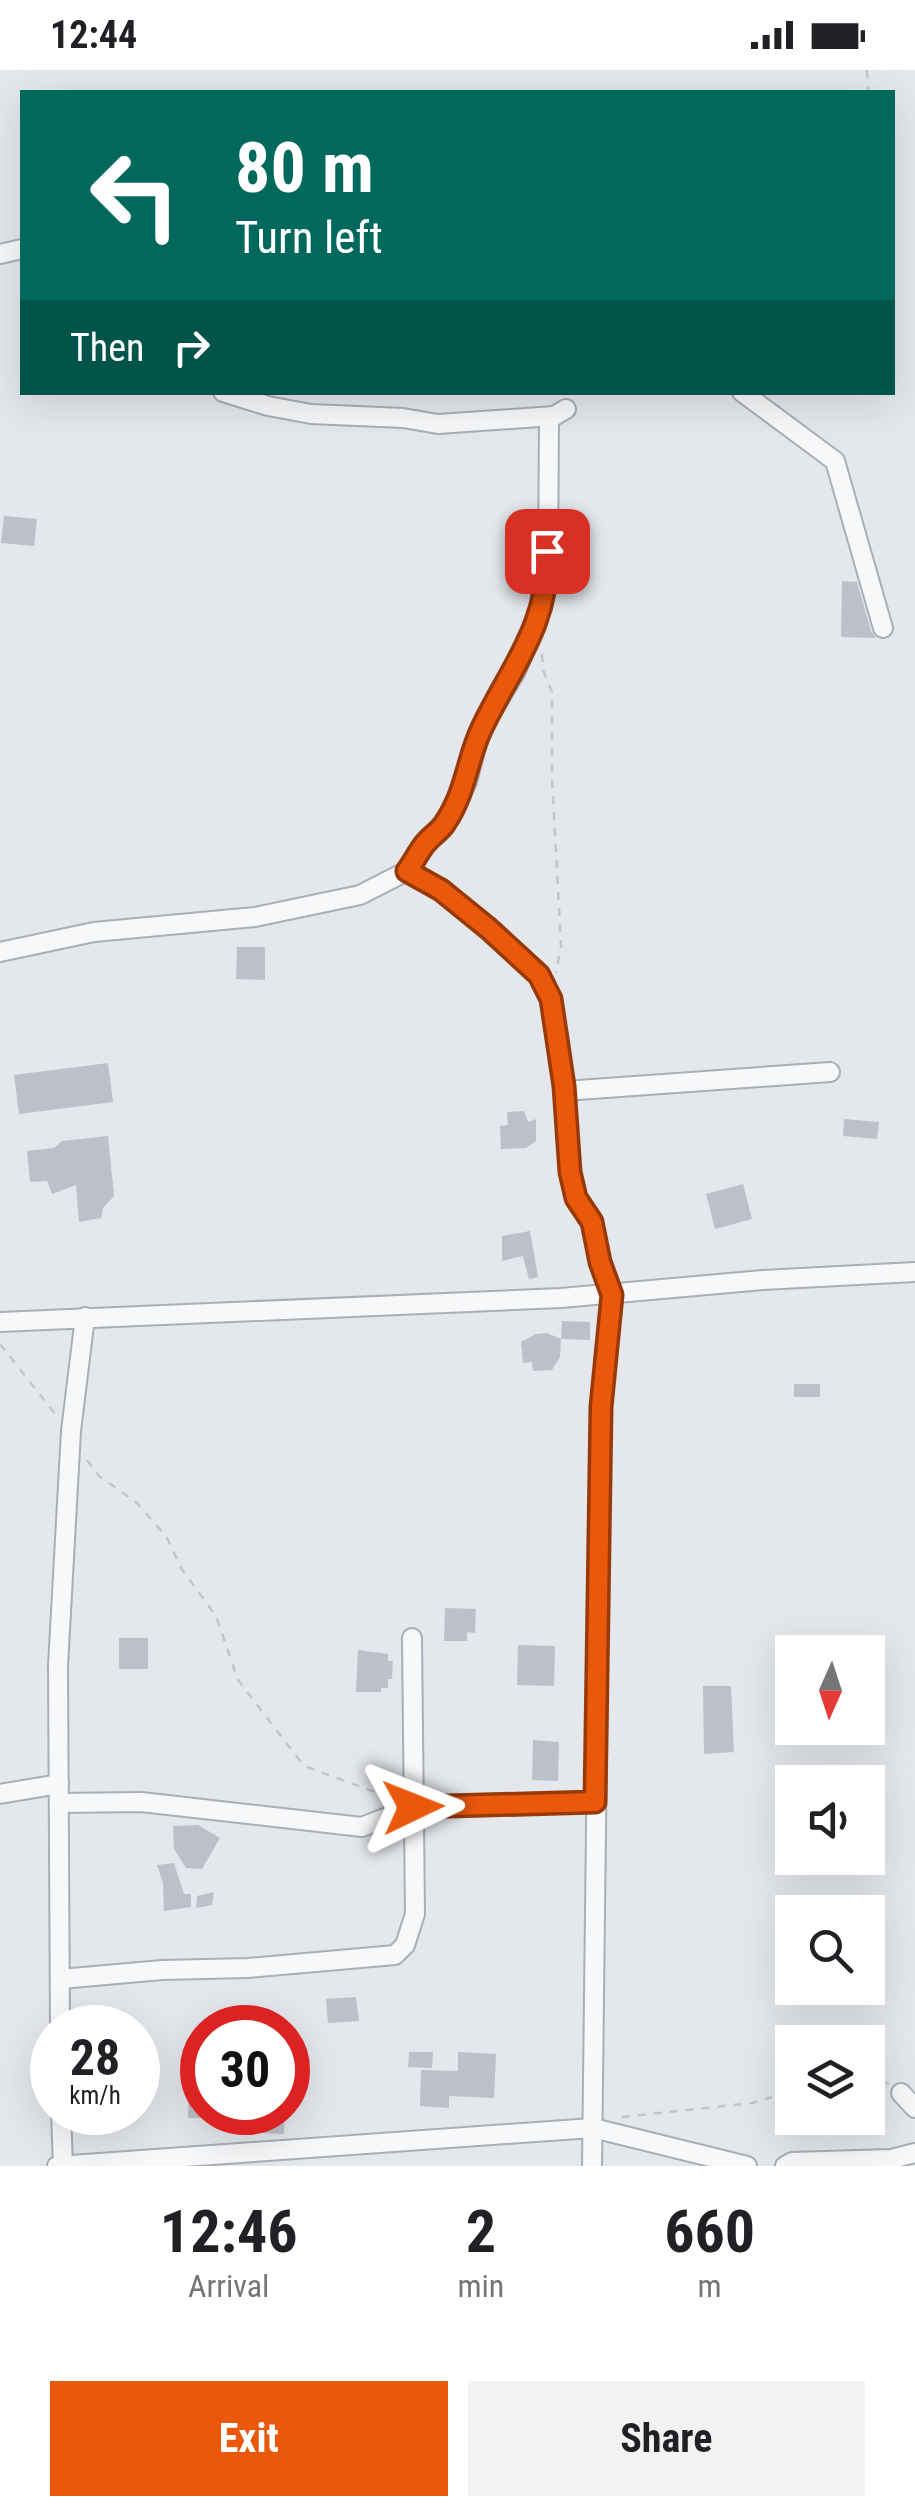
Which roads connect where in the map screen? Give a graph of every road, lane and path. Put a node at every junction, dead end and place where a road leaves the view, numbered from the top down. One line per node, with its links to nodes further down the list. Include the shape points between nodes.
1 (233, 395): 3 (street, via 312,414 438,424 560,413 549,419 548,571)
2 (746, 395): 4 (street, via 835,460)
3 (536, 620): 5 (street, via 480,732 460,796); 7 (path, via 552,692 561,946)
4 (883, 628)
5 (407, 871): 6 (street, via 360,894 256,917 94,932); 7 (street, via 489,929 539,975)
6 (0, 952)
7 (551, 999): 9 (street)
8 (830, 1072): 9 (street)
9 (564, 1090): 11 (street, via 576,1198 592,1222)
10 (915, 1272): 11 (street)
11 (612, 1295): 12 (street); 19 (street, via 601,1407)
12 (86, 1317): 13 (street); 15 (street)
13 (0, 1322)
14 (0, 1344): 15 (path)
15 (71, 1435): 17 (street, via 58,1666); 20 (path, via 99,1476 138,1503 166,1536 216,1616 238,1680 304,1766)
16 (412, 1638): 20 (street)
17 (59, 1793): 18 (street); 20 (street, via 362,1827); 21 (street)
18 (0, 1794)
19 (595, 1802): 20 (street); 26 (street)
20 (413, 1807): 21 (street, via 415,1914 395,1955)
21 (60, 1979): 22 (street)
22 (60, 2005)
23 (902, 2093): 25 (street)
24 (775, 2096): 26 (path, via 613,2119)
25 (915, 2108)
26 (596, 2129): 29 (street); 30 (street); 31 (street)
27 (61, 2135): 29 (street)
28 (915, 2154): 32 (street)
29 (60, 2166)
30 (592, 2166)
31 (748, 2166)
32 (785, 2166)

